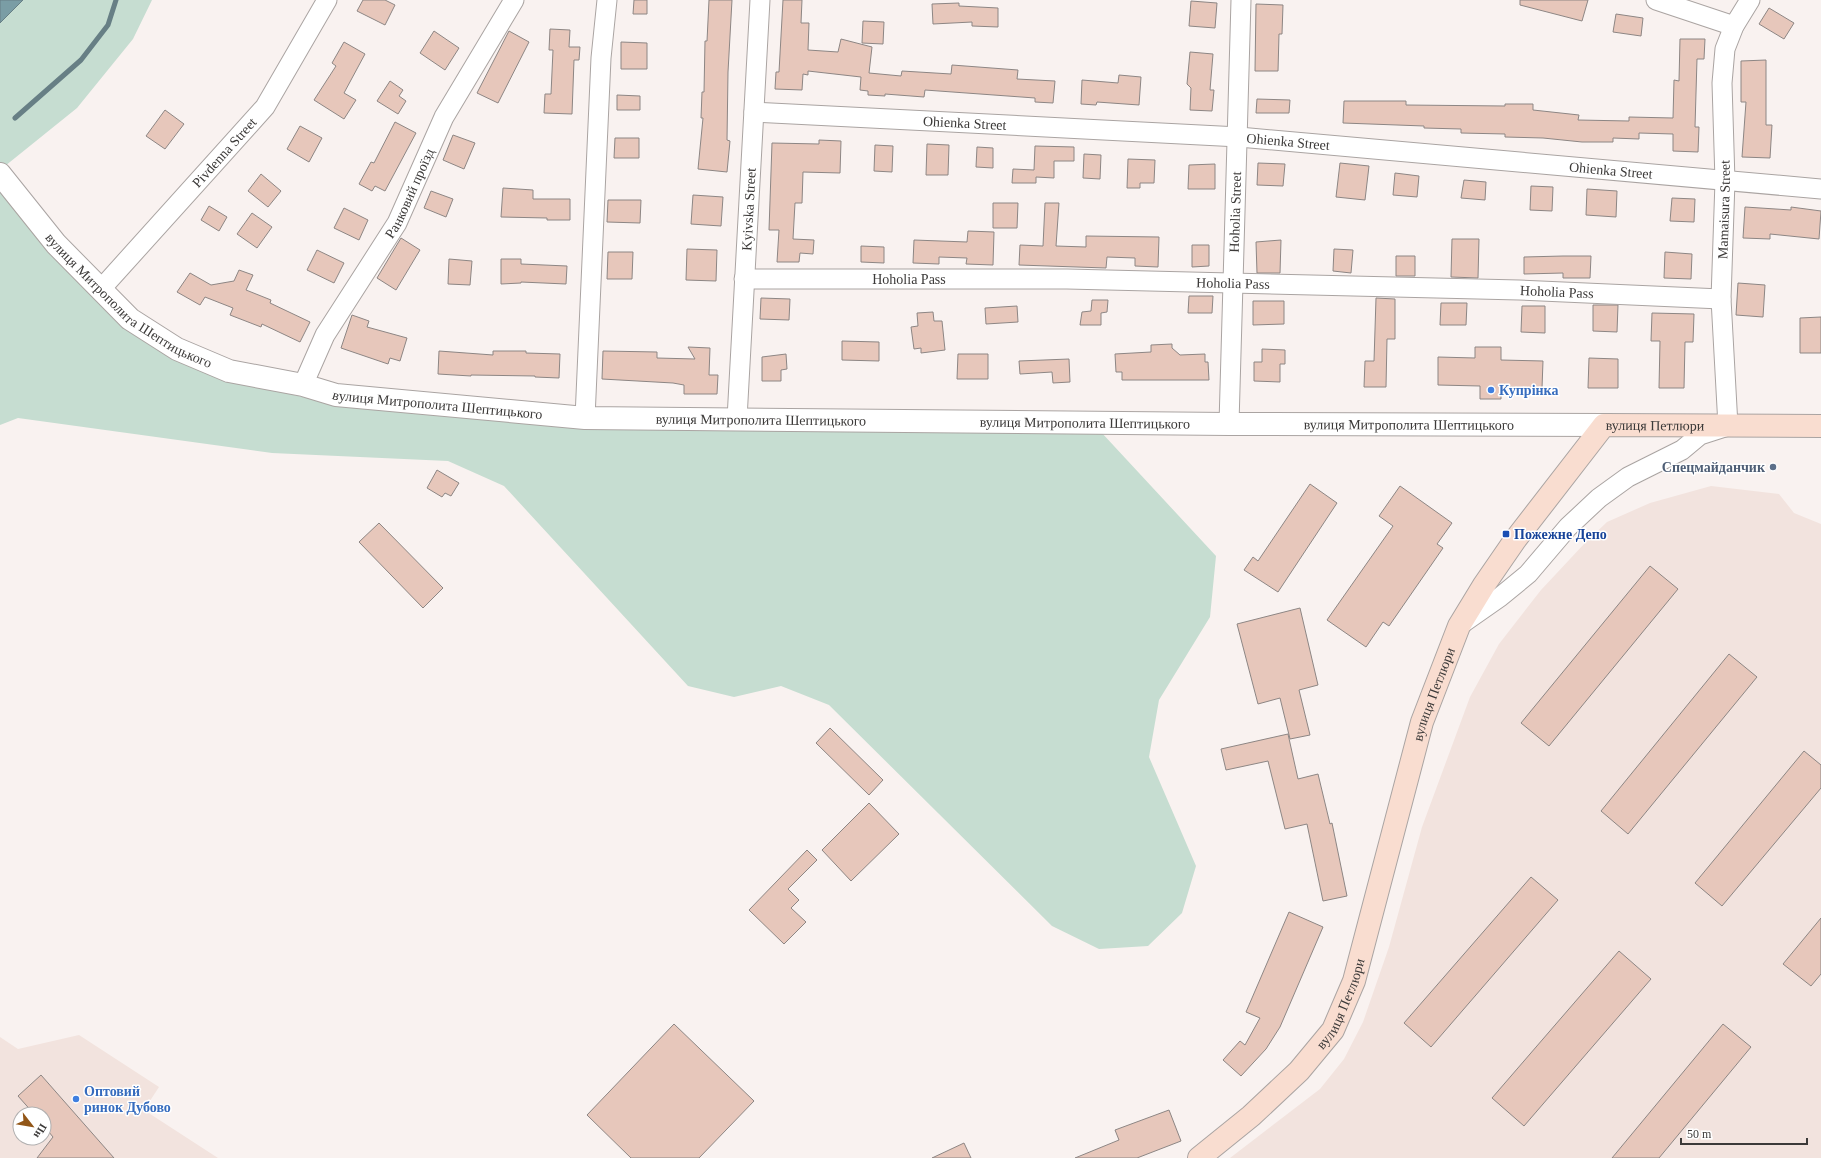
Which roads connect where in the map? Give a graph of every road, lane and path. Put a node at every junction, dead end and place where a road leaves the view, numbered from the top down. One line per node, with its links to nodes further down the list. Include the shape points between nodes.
1 (327, 0): 16 (street, Pivdenna Street, via 266,107)
2 (514, 0): 18 (street, Ранковий проїзд, via 444,117 397,223 325,335)
3 (607, 0): 19 (street, via 601,58)
4 (760, 0): 9 (street, Kyivska Street)
5 (1241, 0): 10 (street, Hoholia Street)
6 (1656, 0): 8 (street)
7 (1750, 0): 8 (street, Mamaisura Street)
8 (1734, 26): 12 (street, Mamaisura Street, via 1725,49 1722,83)
9 (754, 112): 10 (street, Ohienka Street); 14 (street, Kyivska Street)
10 (1239, 137): 12 (street, Ohienka Street); 15 (street, Hoholia Street)
11 (0, 174): 16 (street, вулиця Митрополита Шептицького, via 56,244)
12 (1725, 181): 13 (street, Ohienka Street); 17 (street, Mamaisura Street)
13 (1821, 189)
14 (744, 279): 15 (street, Hoholia Pass, via 1067,279); 20 (street, Kyivska Street)
15 (1234, 283): 17 (street, Hoholia Pass, via 1519,290); 21 (street, Hoholia Street)
16 (101, 290): 18 (street, вулиця Митрополита Шептицького, via 130,319 177,349 229,371)
17 (1721, 299): 23 (street, Mamaisura Street)
18 (303, 386): 19 (street, вулиця Митрополита Шептицького, via 336,394)
19 (585, 418): 20 (street, вулиця Митрополита Шептицького)
20 (737, 420): 21 (street, вулиця Митрополита Шептицького)
21 (1230, 424): 22 (street, вулиця Митрополита Шептицького)
22 (1604, 425): 23 (main road, вулиця Петлюри); 25 (main road, вулиця Петлюри, via 1511,547)
23 (1728, 426): 24 (main road, вулиця Петлюри); 25 (street, via 1700,435 1682,450 1628,477 1599,498 1568,527 1528,574)
24 (1821, 426)
25 (1459, 626): 26 (main road, вулиця Петлюри, via 1422,722 1354,980 1333,1030 1299,1071 1251,1116)
26 (1199, 1158)

